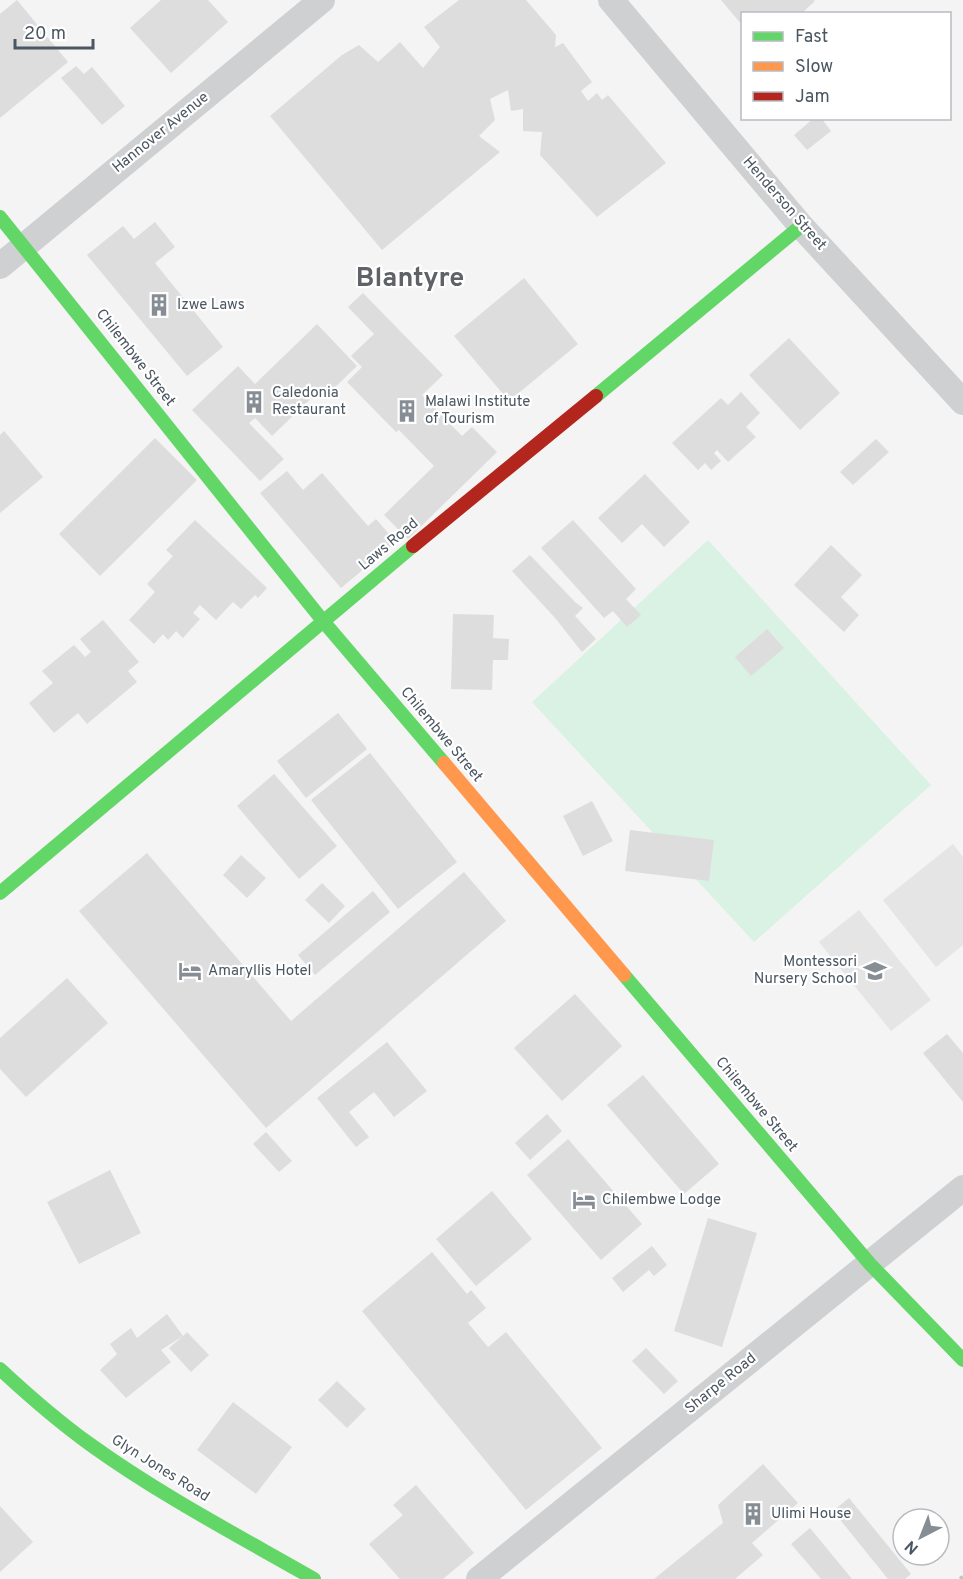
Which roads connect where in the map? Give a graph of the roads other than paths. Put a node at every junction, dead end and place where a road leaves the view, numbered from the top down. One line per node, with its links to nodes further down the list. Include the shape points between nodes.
1 (322, 0): 5 (street, Hannover Avenue)
2 (611, 0): 4 (street, Henderson Street)
3 (0, 217): 5 (street, Chilembwe Street)
4 (801, 225): 7 (street, Henderson Street); 8 (street, Laws Road)
5 (24, 246): 6 (street, Hannover Avenue); 8 (street, Chilembwe Street)
6 (0, 266)
7 (963, 402)
8 (323, 621): 9 (street, Laws Road); 11 (street, Chilembwe Street)
9 (0, 894)
10 (963, 1188): 11 (street, Sharpe Road)
11 (870, 1264): 12 (street, Chilembwe Street); 15 (street, Sharpe Road)
12 (963, 1360)
13 (0, 1369): 14 (street, Glyn Jones Road, via 106,1455)
14 (314, 1579)
15 (479, 1579)

